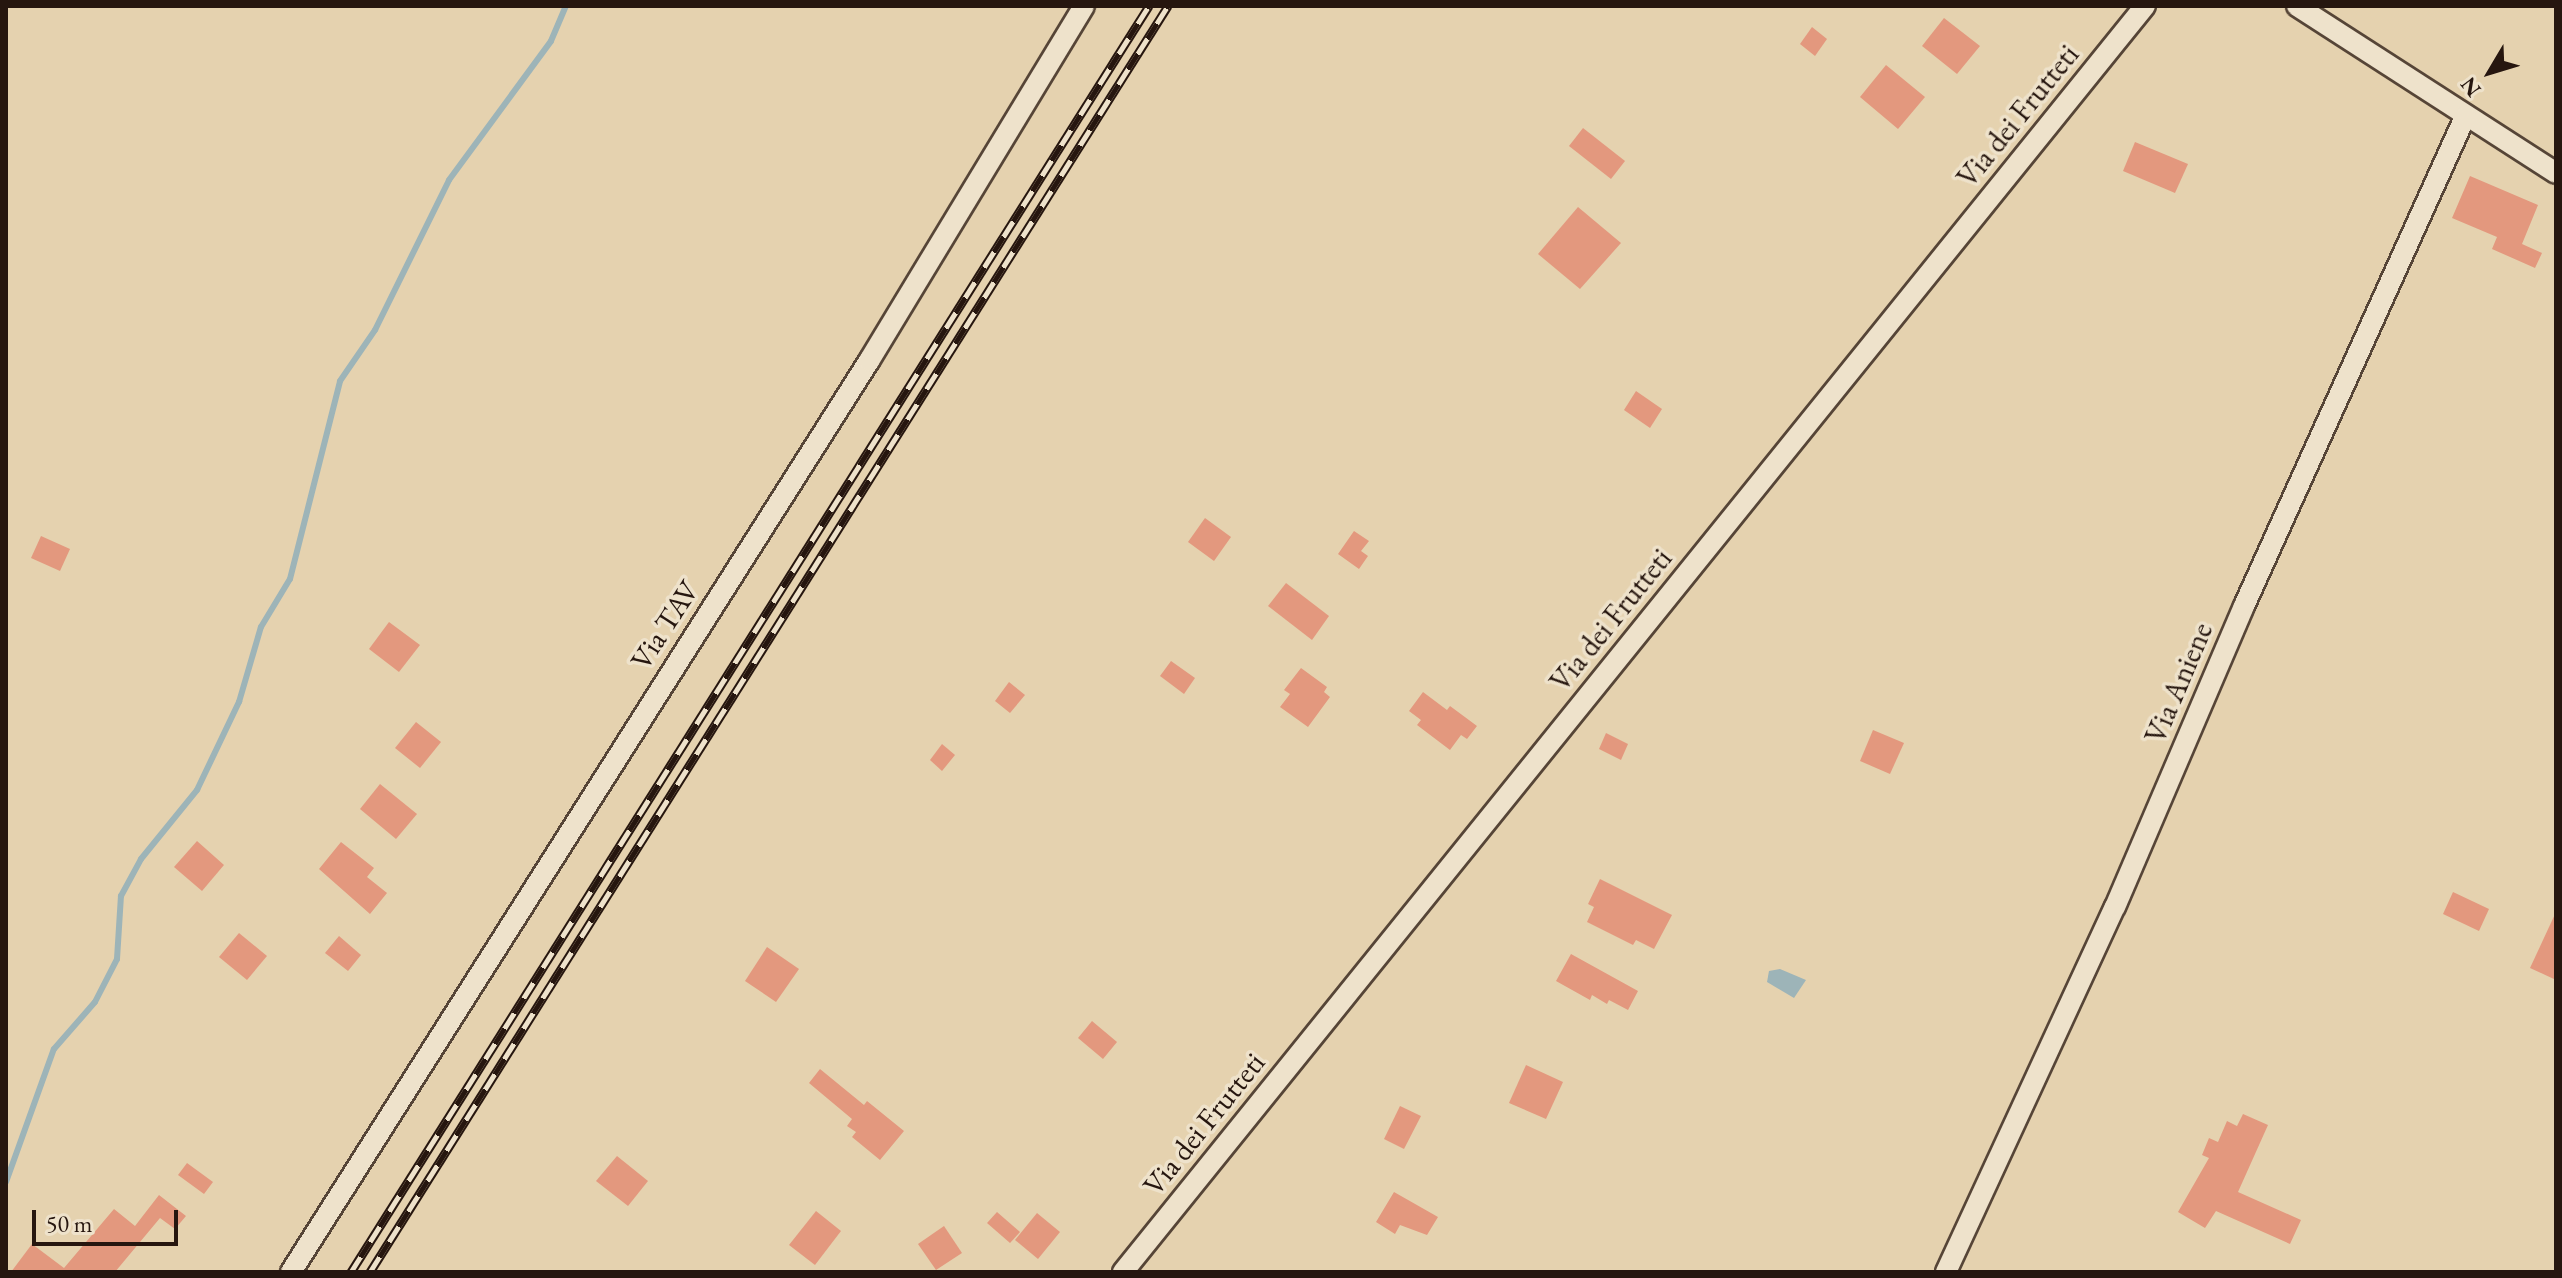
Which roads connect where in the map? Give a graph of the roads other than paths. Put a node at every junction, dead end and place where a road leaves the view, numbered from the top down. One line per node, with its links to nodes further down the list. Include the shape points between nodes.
1 (1084, 6): 6 (street, Via TAV, via 869,361)
2 (2145, 6): 7 (street, Via dei Frutteti)
3 (2297, 6): 4 (street)
4 (2465, 117): 5 (street); 8 (street, Via Aniene, via 2115,907)
5 (2556, 173)
6 (291, 1272)
7 (1123, 1272)
8 (1946, 1272)

